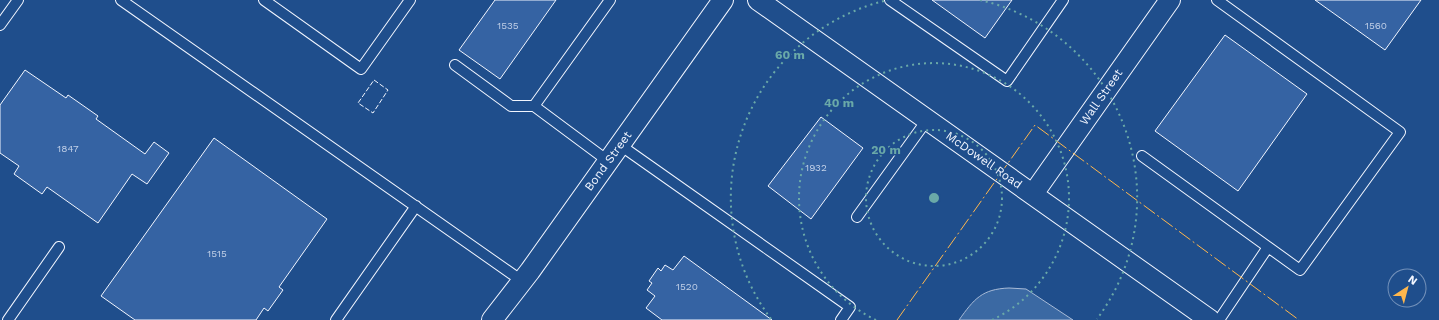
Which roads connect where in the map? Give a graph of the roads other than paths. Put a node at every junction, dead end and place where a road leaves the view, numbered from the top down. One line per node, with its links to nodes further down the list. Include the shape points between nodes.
1 (18, 0): 12 (lane)
2 (121, 0): 20 (lane)
3 (264, 0): 4 (lane, via 361,69)
4 (410, 0)
5 (610, 0): 14 (lane)
6 (723, 0): 16 (street, Bond Street)
7 (758, 0): 15 (street, McDowell Road)
8 (890, 0): 9 (lane, via 1007,81)
9 (1064, 0)
10 (1170, 0): 19 (street, Wall Street)
11 (1217, 0): 23 (lane, via 1400,132 1300,270)
12 (0, 25)
13 (456, 65): 14 (lane, via 512,106)
14 (534, 106): 18 (lane)
15 (927, 120): 19 (street, McDowell Road); 21 (lane)
16 (620, 144): 18 (street, Bond Street); 28 (lane, via 850,307)
17 (1142, 156): 23 (lane)
18 (608, 161): 24 (street, Bond Street)
19 (1033, 194): 29 (street, McDowell Road)
20 (416, 206): 24 (lane); 26 (lane)
21 (857, 217)
22 (59, 247): 25 (lane)
23 (1268, 247): 30 (lane)
24 (522, 281): 27 (street, Bond Street)
25 (8, 320)
26 (336, 320)
27 (492, 320)
28 (841, 320)
29 (1210, 320)
30 (1219, 320)

